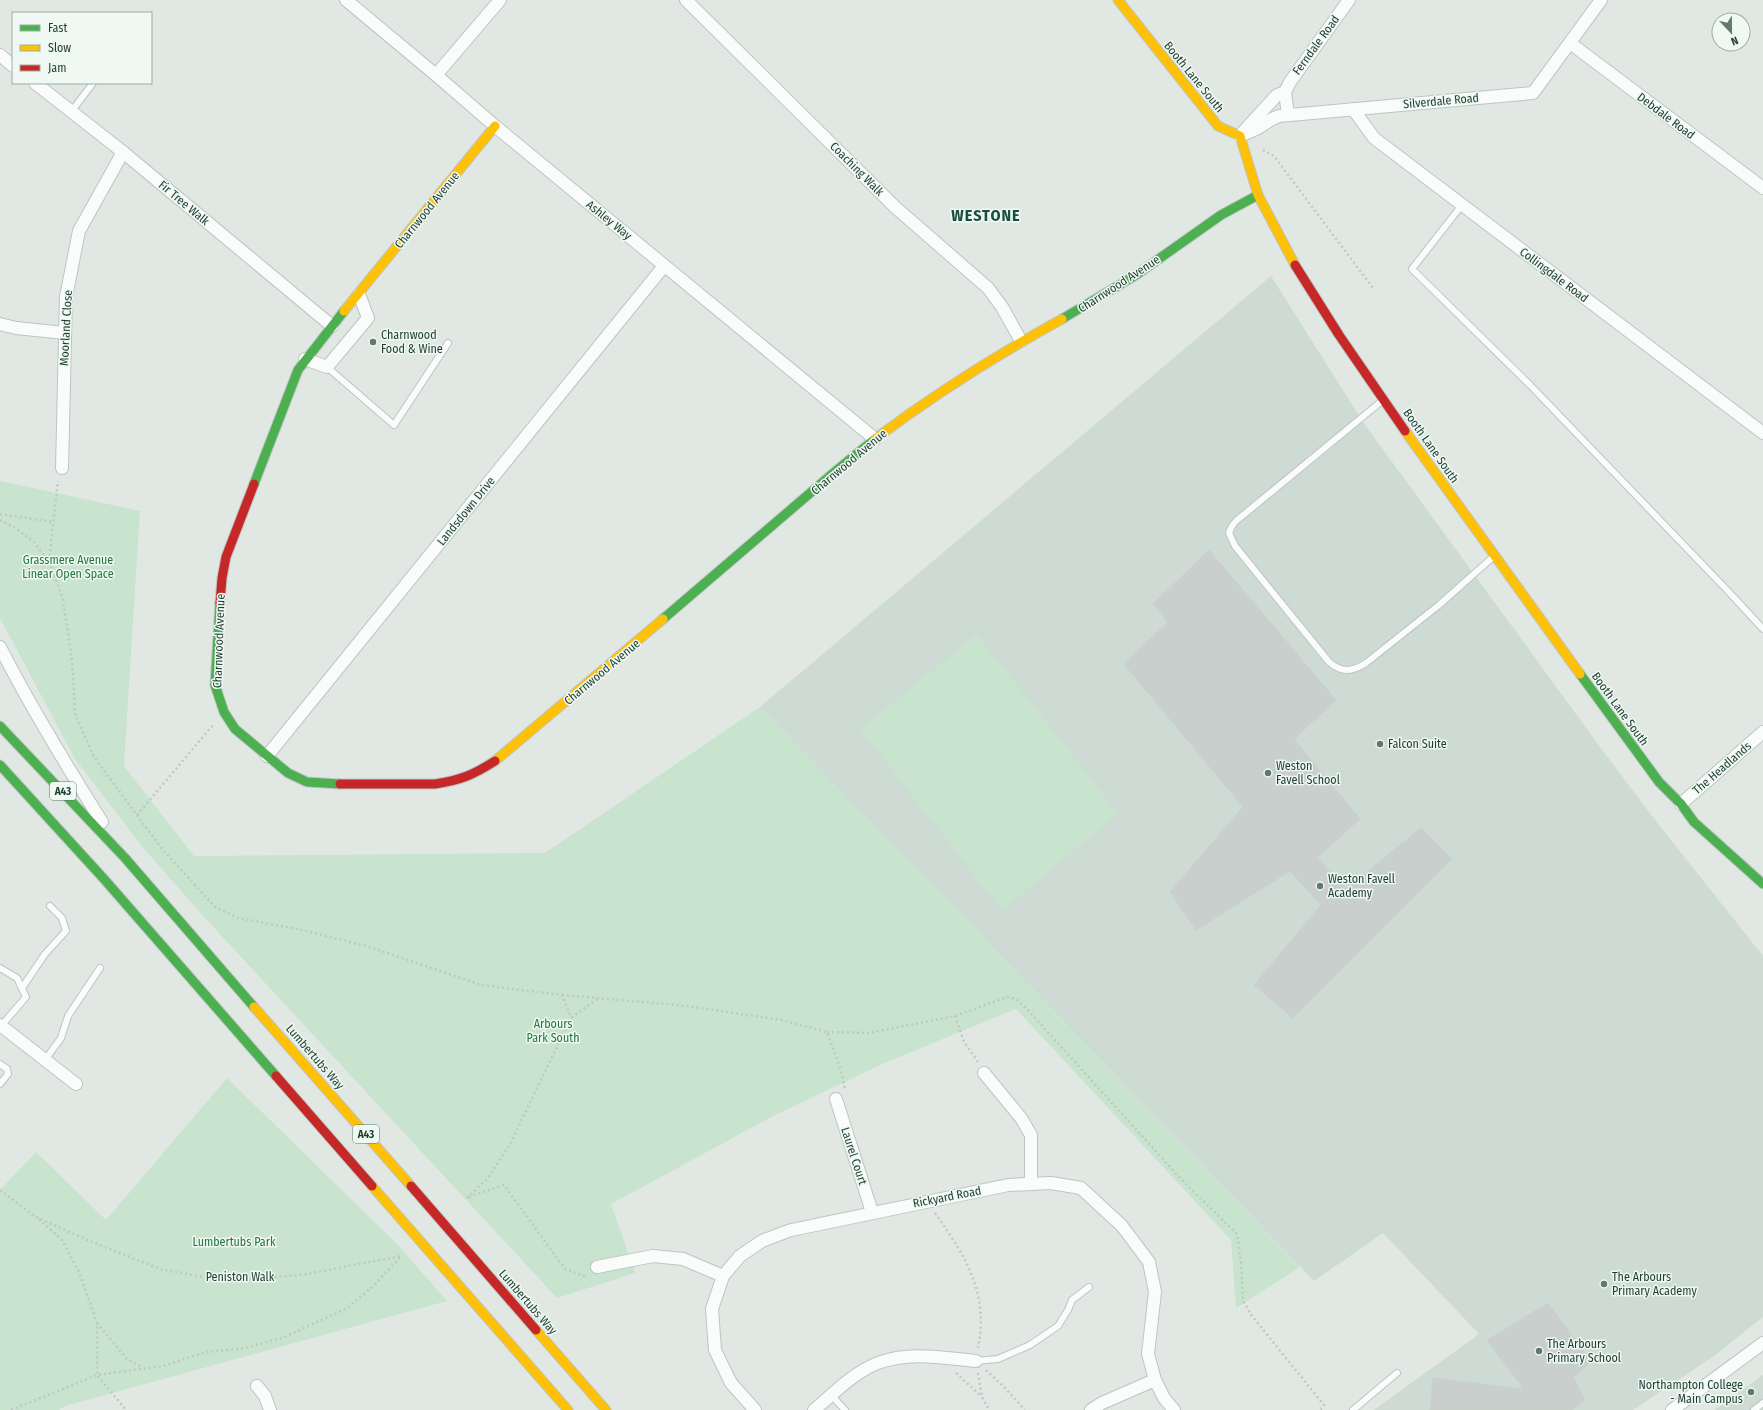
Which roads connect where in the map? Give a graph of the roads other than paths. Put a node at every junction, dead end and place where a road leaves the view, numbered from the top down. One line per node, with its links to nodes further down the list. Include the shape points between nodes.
1 (346, 0): 10 (street, Ashley Way)
2 (500, 0): 10 (street)
3 (686, 0): 28 (street, Coaching Walk, via 895,207 988,288)
4 (1118, 0): 18 (main road, Booth Lane South, via 1218,126)
5 (1349, 0): 13 (street, Ferndale Road, via 1297,71)
6 (1601, 0): 7 (street, Silverdale Road)
7 (1570, 43): 14 (street, Silverdale Road, via 1533,92); 20 (street, Debdale Road)
8 (0, 55): 9 (street)
9 (12, 65)
10 (436, 75): 17 (street, Ashley Way)
11 (36, 84): 15 (street, Fir Tree Walk)
12 (93, 84): 15 (lane)
13 (1285, 92): 16 (street); 18 (street, Ferndale Road, via 1277,94)
14 (1353, 109): 16 (street, Silverdale Road); 22 (street, Collingdale Road, via 1374,138)
15 (72, 112): 19 (street, Fir Tree Walk)
16 (1288, 115): 18 (street, Silverdale Road, via 1272,119)
17 (494, 126): 23 (street, Ashley Way); 24 (main road, Charnwood Avenue)
18 (1240, 136): 21 (main road, Booth Lane South)
19 (123, 152): 26 (street, Fir Tree Walk); 27 (street, Moorland Close, via 79,231 66,297)
20 (1763, 188)
21 (1258, 195): 28 (main road, Charnwood Avenue, via 1217,218 1120,285); 32 (main road, Booth Lane South, via 1291,258 1338,335)
22 (1462, 205): 33 (street, Collingdale Road); 37 (lane, via 1412,269 1530,385)
23 (664, 266): 34 (street, Ashley Way); 41 (street, Landsdown Drive)
24 (359, 294): 26 (main road, Charnwood Avenue); 31 (street, via 368,318)
25 (0, 324): 27 (street)
26 (332, 326): 30 (main road, Charnwood Avenue)
27 (65, 333): 35 (street, Moorland Close)
28 (1021, 341): 34 (main road, Charnwood Avenue, via 943,389)
29 (448, 343): 31 (lane, via 394,426)
30 (305, 359): 31 (street); 41 (main road, Charnwood Avenue, via 298,370 226,557 222,578 215,685 224,712 235,729)
31 (327, 368)
32 (1383, 400): 36 (main road, Booth Lane South); 36 (lane, via 1236,521 1230,533 1235,546 1329,662 1340,670 1348,671 1366,663 1439,605)
33 (1763, 433)
34 (875, 439): 41 (main road, Charnwood Avenue, via 500,758 473,775 435,784 320,784 297,778)
35 (62, 468)
36 (1494, 556): 43 (main road, Booth Lane South, via 1659,782)
37 (1763, 629)
38 (0, 647): 44 (street, via 55,748)
39 (0, 726): 44 (main road, Lumbertubs Way / A43)
40 (1763, 732): 43 (street, The Headlands)
41 (267, 756)
42 (0, 765): 70 (main road, A43, via 104,879)
43 (1681, 804): 45 (main road, Booth Lane South, via 1694,822)
44 (125, 858): 71 (main road, Lumbertubs Way / A43)
45 (1763, 884)
46 (50, 906): 49 (lane, via 62,918 66,931 45,954)
47 (0, 968): 49 (lane, via 17,978)
48 (100, 968): 51 (lane, via 68,1016 61,1038)
49 (22, 988): 50 (lane, via 26,997)
50 (1, 1025): 51 (street)
51 (45, 1060): 55 (street)
52 (0, 1064): 54 (lane, via 7,1069 8,1074)
53 (984, 1073): 57 (street, via 1022,1118 1031,1135)
54 (0, 1084)
55 (76, 1084)
56 (836, 1099): 58 (street, Laurel Court)
57 (1032, 1183): 58 (street, Rickyard Road, via 1008,1185); 65 (street, Rickyard Road, via 1081,1188 1122,1226 1149,1262 1155,1292 1148,1354)
58 (872, 1212): 60 (street, Rickyard Road, via 790,1230 762,1241 740,1256)
59 (597, 1267): 60 (street, via 653,1256 683,1259)
60 (723, 1276): 72 (street, Rickyard Road, via 712,1309 714,1350 731,1383)
61 (1089, 1288): 63 (lane, via 1072,1300 1058,1326 1030,1345 998,1359)
62 (1763, 1343): 78 (street)
63 (976, 1361): 67 (street, via 912,1356 878,1363 852,1378)
64 (1397, 1373): 77 (lane)
65 (1155, 1380): 75 (street); 76 (street, Rickyard Road, via 1164,1398)
66 (257, 1386): 69 (street, via 265,1396)
67 (831, 1395): 73 (street); 74 (lane)
68 (1763, 1402): 79 (lane)
69 (270, 1410)
70 (568, 1410)
71 (606, 1410)
72 (755, 1410)
73 (814, 1410)
74 (845, 1410)
75 (1092, 1410)
76 (1174, 1410)
77 (1353, 1410)
78 (1672, 1410)
79 (1754, 1410)

